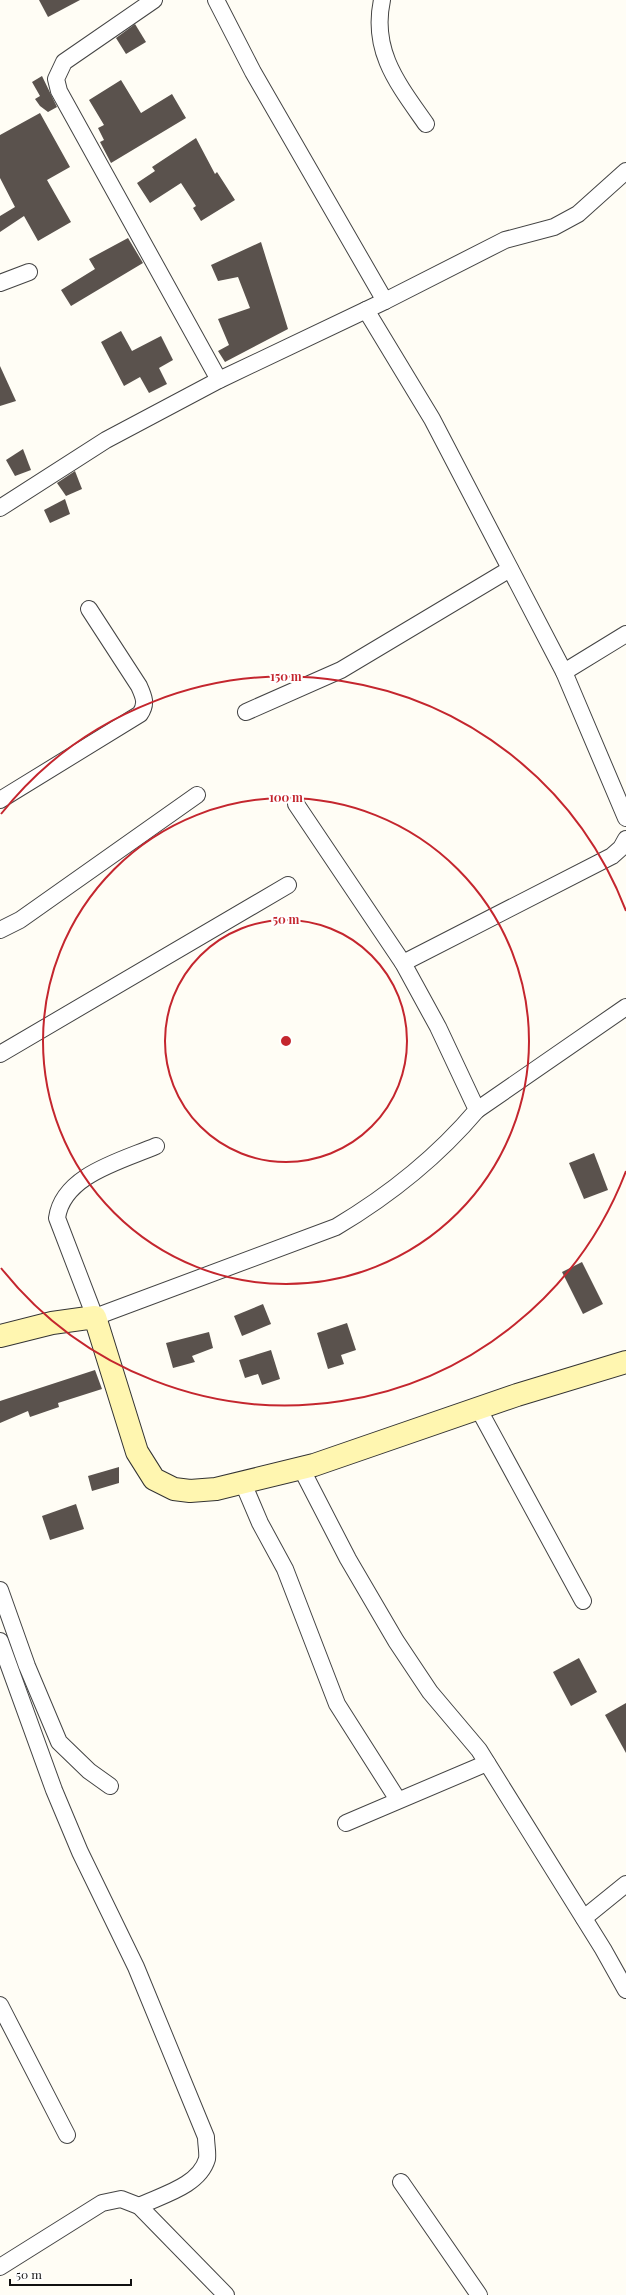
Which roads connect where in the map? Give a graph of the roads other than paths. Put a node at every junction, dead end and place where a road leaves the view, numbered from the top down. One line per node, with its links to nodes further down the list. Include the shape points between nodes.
1 (154, 0): 10 (street, via 64,62 56,78 59,91)
2 (216, 0): 8 (street, via 253,72)
3 (382, 0): 4 (street, via 378,18 384,57)
4 (426, 124)
5 (626, 170): 8 (street, via 578,214 554,227 505,240)
6 (29, 272): 7 (street)
7 (0, 283)
8 (385, 301): 9 (street)
9 (366, 310): 10 (street); 12 (street, via 432,419)
10 (219, 380): 11 (street, via 106,440)
11 (0, 508)
12 (510, 569): 15 (street); 16 (street, via 341,670)
13 (89, 609): 18 (street, via 139,686 145,700 143,709 140,714)
14 (626, 634): 15 (street)
15 (564, 672): 20 (street)
16 (246, 712)
17 (197, 795): 23 (street, via 20,920)
18 (0, 800)
19 (296, 804): 24 (street)
20 (626, 818)
21 (626, 840): 24 (street, via 612,856)
22 (288, 885): 26 (street)
23 (0, 930)
24 (404, 963): 27 (street)
25 (626, 1007): 27 (street)
26 (0, 1054)
27 (478, 1110): 29 (street, via 456,1136 414,1171 366,1209 336,1227)
28 (156, 1146): 29 (street, via 84,1178 65,1195 59,1207 57,1218)
29 (95, 1317): 30 (street, via 52,1323); 34 (street, via 137,1452 154,1479 174,1490 190,1491)
30 (0, 1336)
31 (626, 1362): 32 (street)
32 (478, 1408): 33 (street); 36 (street)
33 (301, 1468): 34 (street); 38 (street, via 348,1559 396,1641 430,1692)
34 (243, 1483): 40 (street, via 260,1523 285,1569 337,1704)
35 (0, 1590): 39 (street, via 26,1666 59,1742 88,1771)
36 (583, 1601)
37 (0, 1641): 48 (street, via 54,1790 77,1845 136,1967 206,2137 207,2158 201,2173 192,2181)
38 (487, 1763): 40 (street); 43 (street)
39 (110, 1786)
40 (398, 1800): 41 (street)
41 (346, 1823)
42 (626, 1884): 43 (street)
43 (584, 1918): 44 (street)
44 (626, 1990)
45 (0, 2005): 46 (street)
46 (68, 2135)
47 (401, 2182): 51 (street)
48 (139, 2206): 49 (street, via 121,2199 102,2203); 50 (street)
49 (0, 2267)
50 (226, 2295)
51 (479, 2295)

